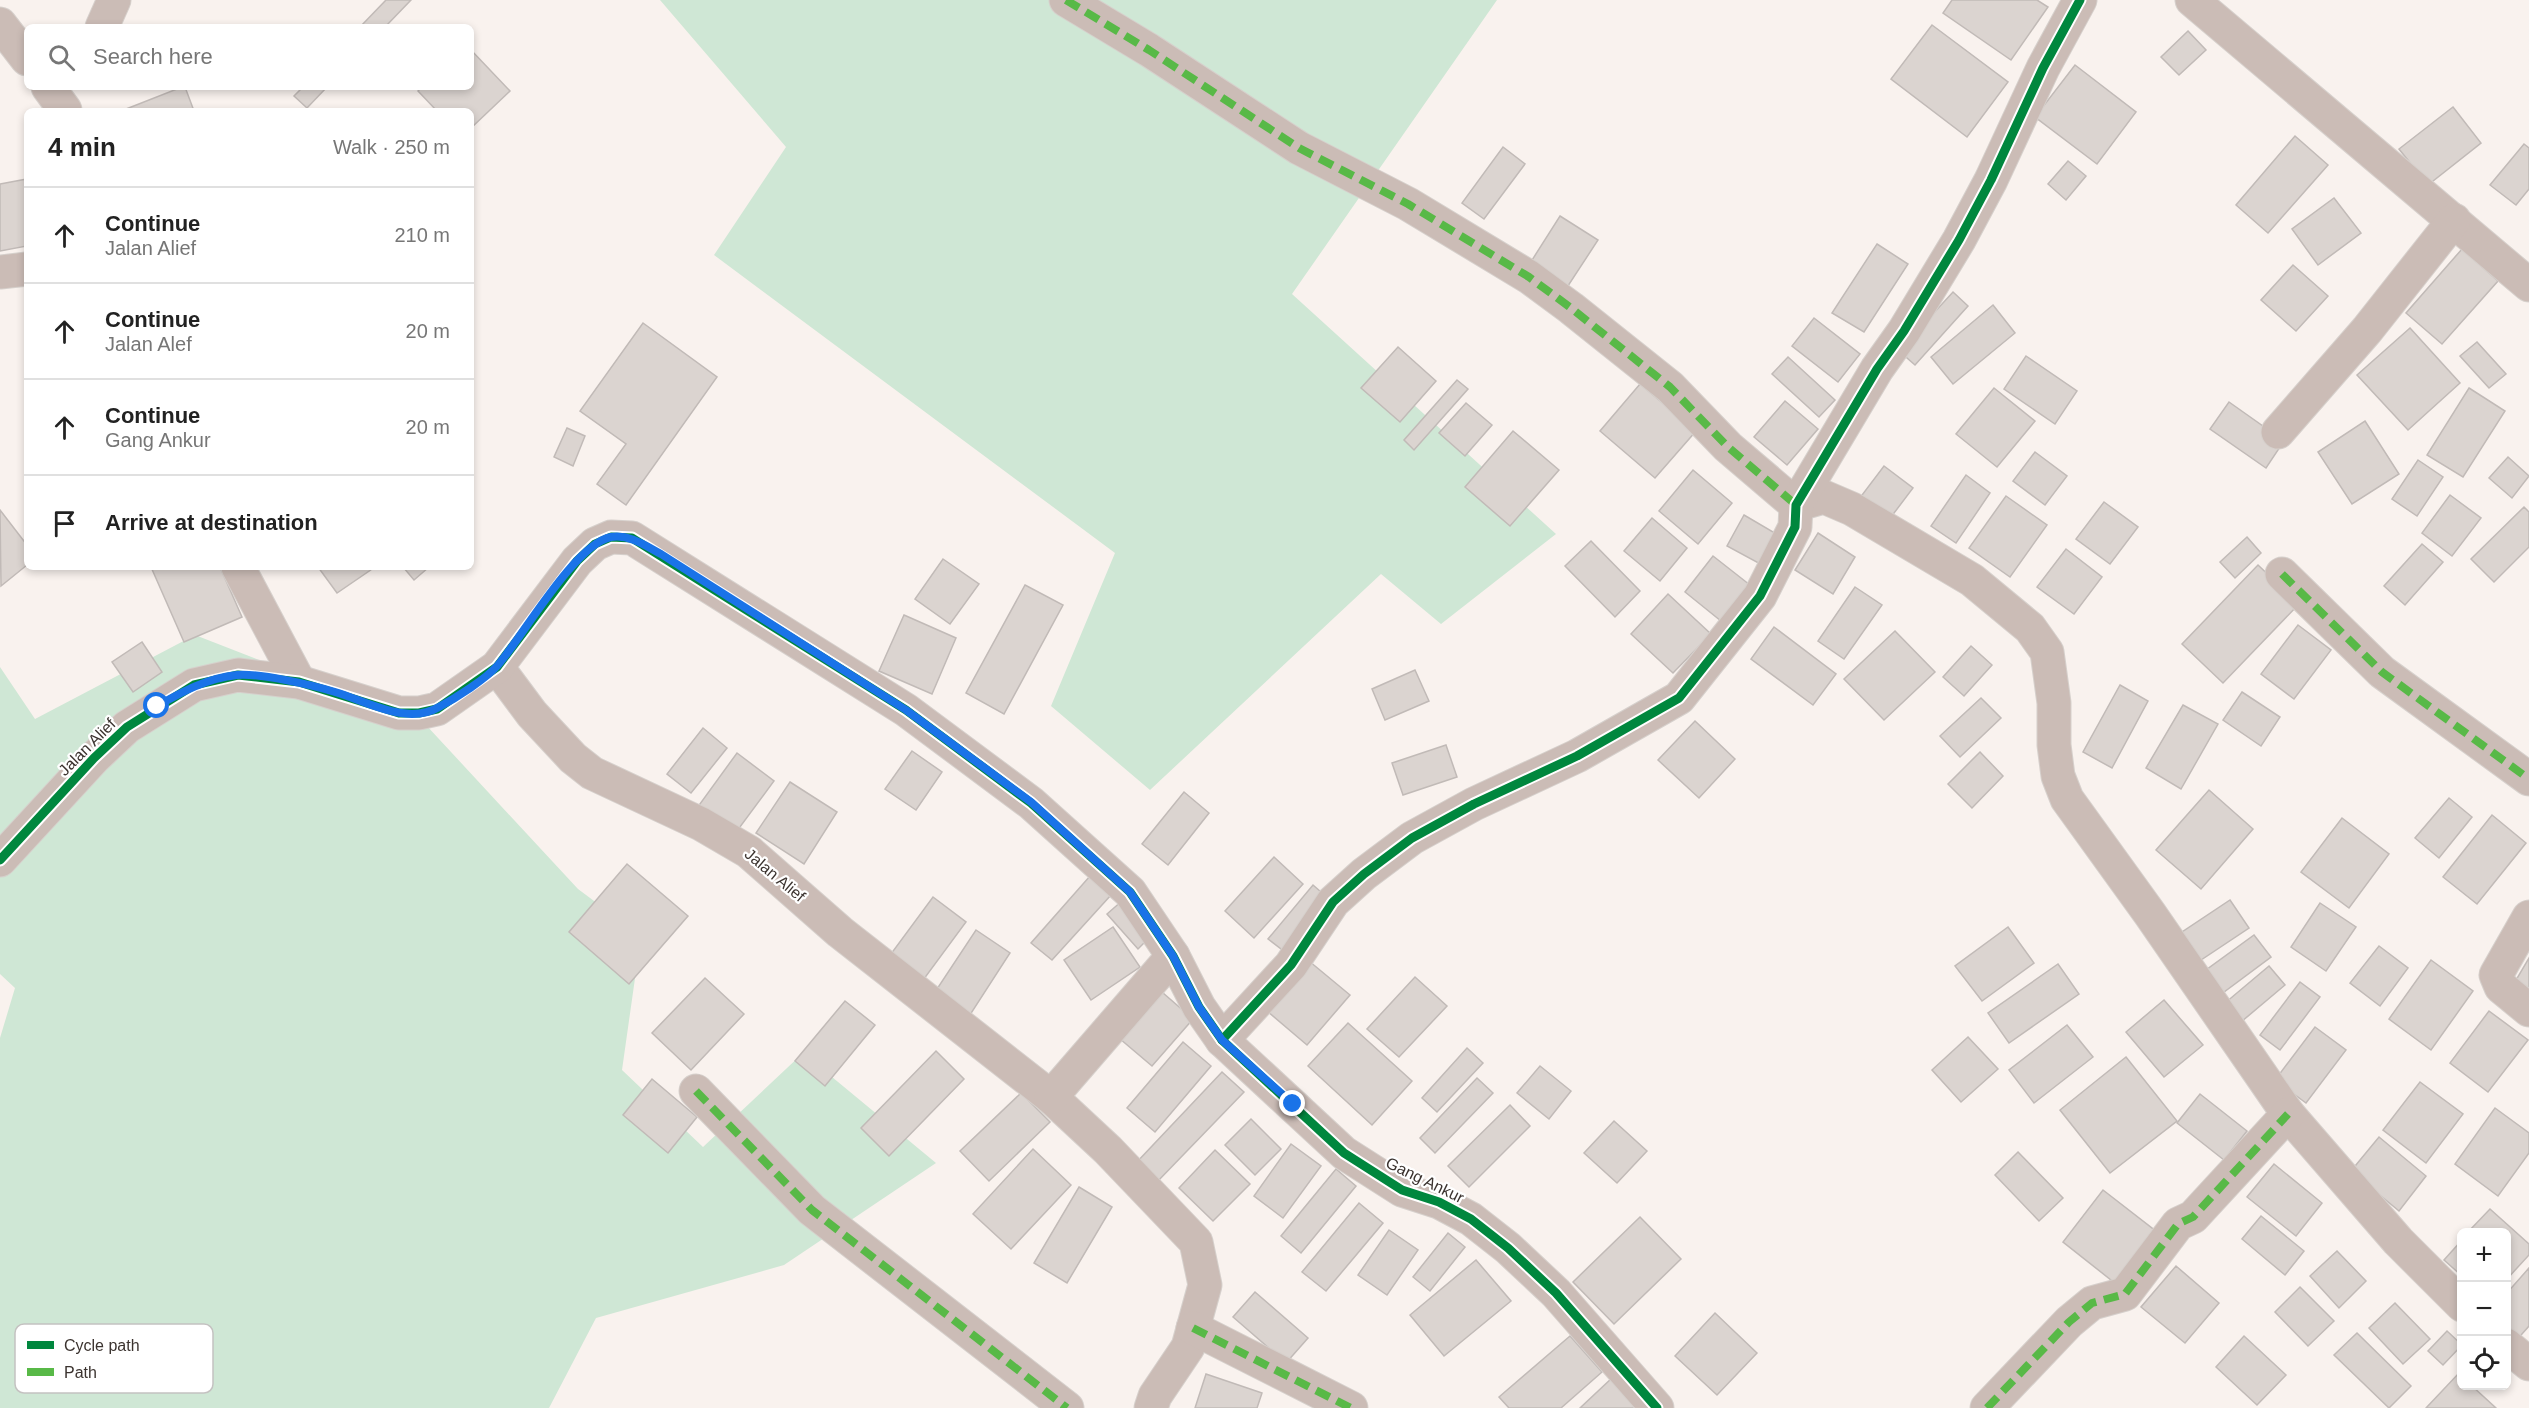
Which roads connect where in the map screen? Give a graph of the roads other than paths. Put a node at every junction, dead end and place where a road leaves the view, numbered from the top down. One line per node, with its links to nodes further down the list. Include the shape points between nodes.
1 (114, 0): 6 (street)
2 (1066, 0): 13 (street, via 1299,148 1408,204 1529,278 1670,387 1728,447)
3 (2080, 0): 13 (street, via 1959,240)
4 (2192, 0): 8 (street)
5 (0, 24): 7 (street)
6 (103, 24)
7 (24, 55)
8 (2454, 220): 11 (street); 12 (street, via 2367,330)
9 (24, 269): 10 (street)
10 (0, 272)
11 (2529, 285)
12 (2278, 432)
13 (1796, 505): 23 (street, via 1795,526 1760,596 1679,698 1577,756 1412,838 1333,902 1291,965); 26 (street, via 1824,497 1852,509 1972,580 2030,628 2047,652 2058,776 2067,799)
14 (240, 570): 17 (street)
15 (2282, 574): 18 (street, via 2382,672)
16 (497, 667): 17 (street, Jalan Alief, via 437,709 419,713 399,713); 21 (street, Jalan Alief, via 577,561 611,537 632,538 906,710 1031,802 1130,892); 25 (street, Jalan Alief, via 532,714 592,773 749,852 840,932)
17 (299, 682): 19 (street, Jalan Alief, via 238,675 195,685 157,706 94,758)
18 (2529, 779)
19 (0, 860)
20 (2529, 917): 22 (street, via 2496,975 2500,987)
21 (1173, 956): 23 (street, Gang Ankur, via 1199,1007); 25 (street)
22 (2529, 1010)
23 (1222, 1040): 34 (street, Gang Ankur, via 1344,1153 1402,1190 1471,1219 1508,1248 1556,1293)
24 (696, 1091): 31 (street, via 812,1210)
25 (1051, 1097): 28 (street, Jalan Alief, via 1196,1242 1205,1285)
26 (2288, 1114): 27 (street, via 2398,1241); 35 (street, via 2193,1217 2178,1224 2125,1294 2092,1303)
27 (2457, 1300)
28 (1193, 1328): 32 (street, Jalan Alief, via 1188,1347); 33 (street)
29 (2511, 1349): 30 (street)
30 (2529, 1364)
31 (1067, 1408)
32 (1151, 1408)
33 (1351, 1408)
34 (1657, 1408)
35 (1987, 1408)

